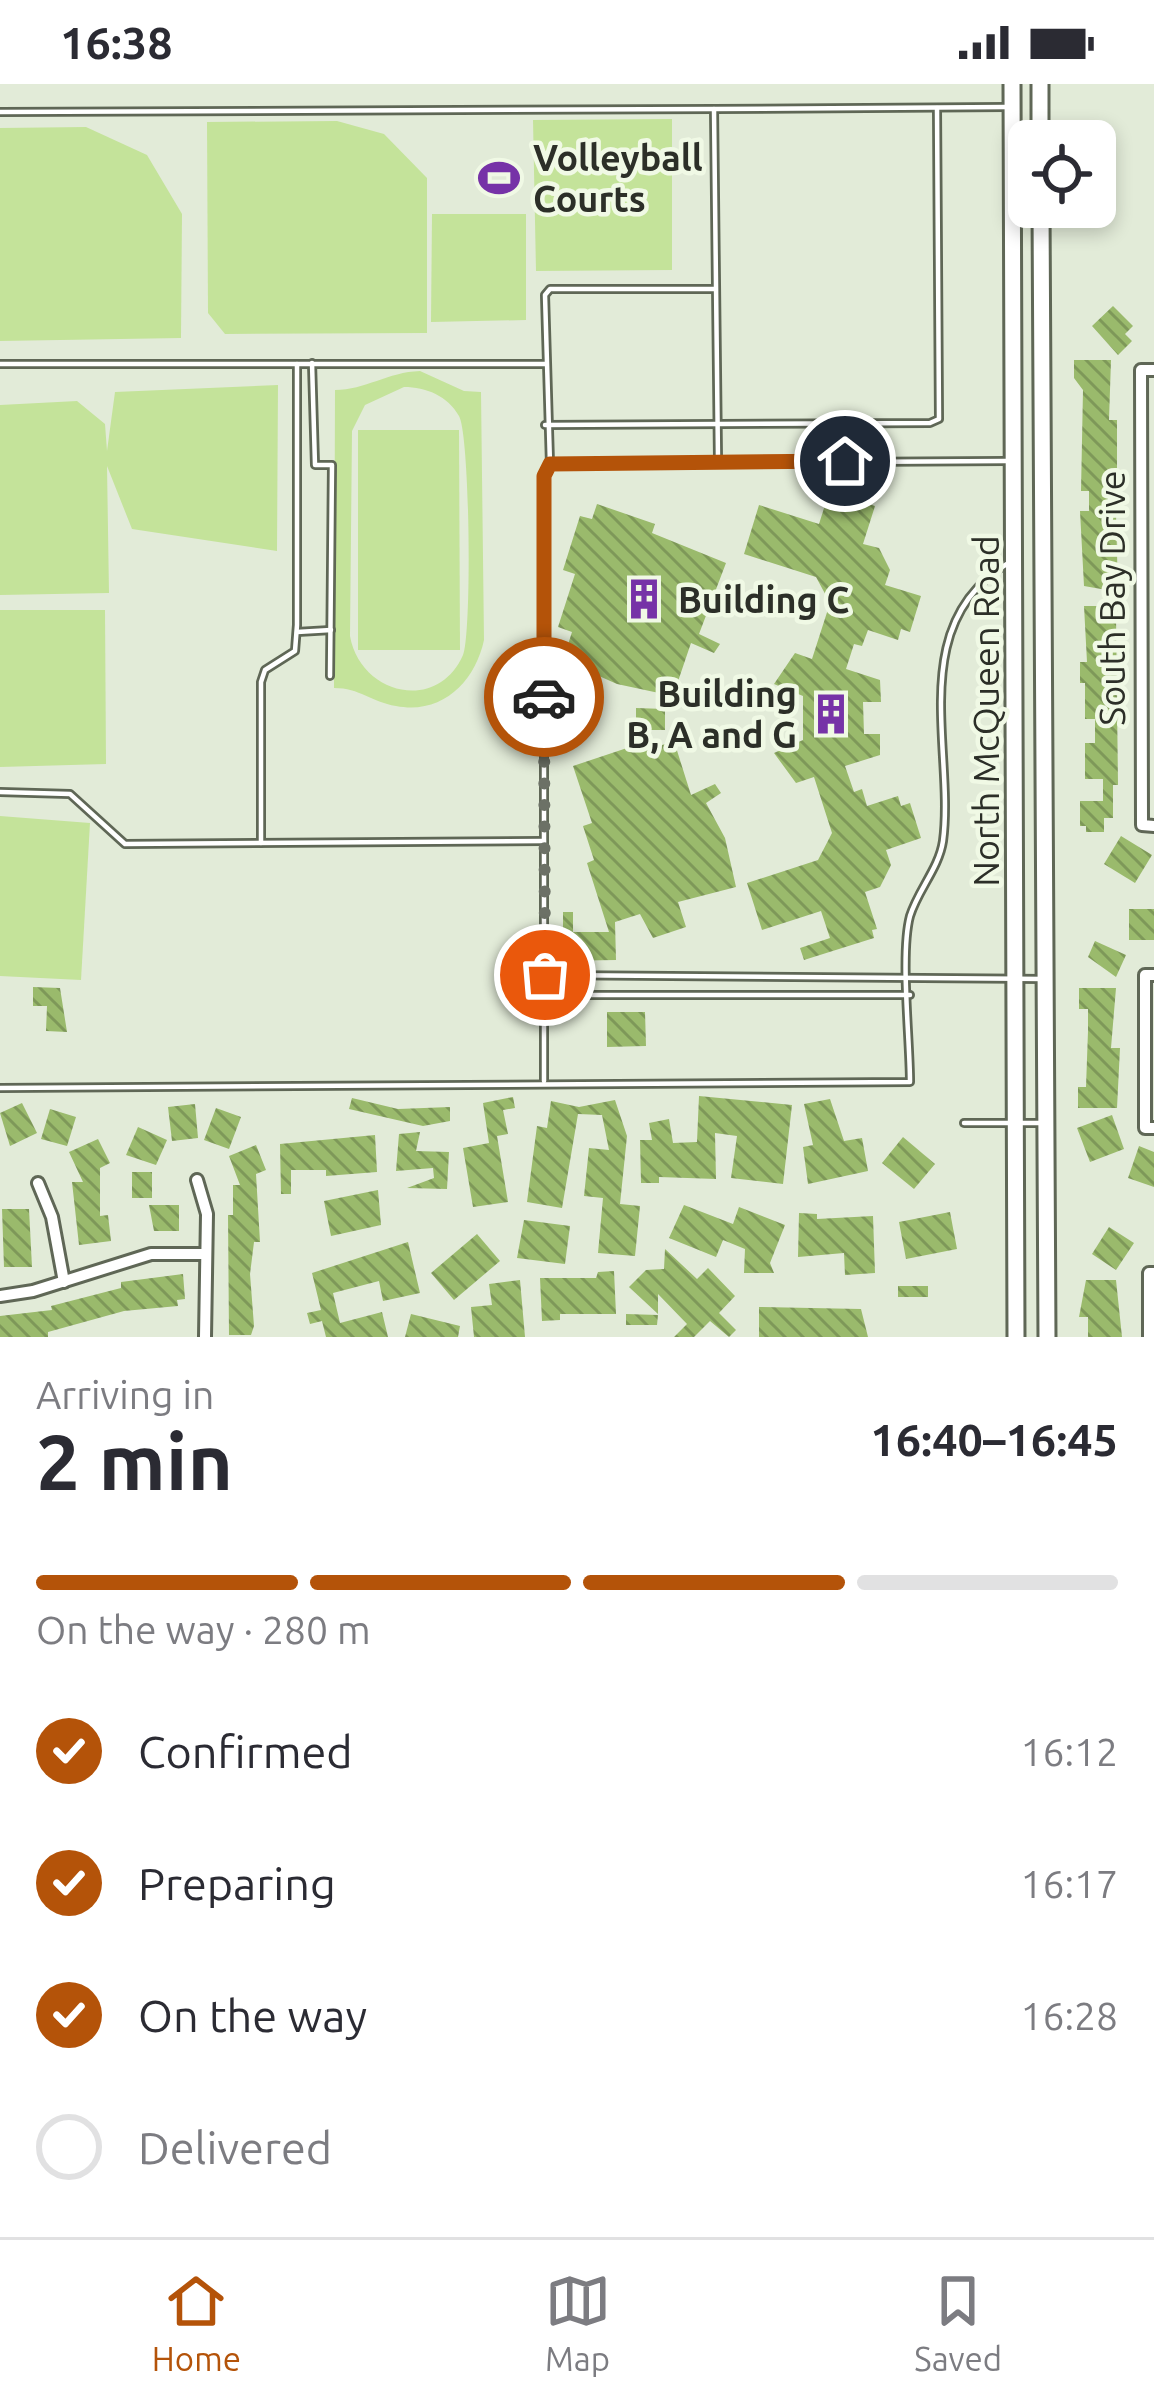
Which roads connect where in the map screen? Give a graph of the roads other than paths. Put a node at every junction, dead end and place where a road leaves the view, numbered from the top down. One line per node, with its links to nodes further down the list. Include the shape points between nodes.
1 (1012, 84): 3 (main road, North McQueen Road)
2 (1040, 84): 7 (main road)
3 (1012, 107): 4 (lane); 19 (main road, North McQueen Road)
4 (937, 108): 5 (lane); 16 (lane, via 939,419)
5 (714, 109): 6 (lane); 9 (lane)
6 (0, 112)
7 (1040, 120)
8 (1041, 228): 17 (main road, North McQueen Road)
9 (716, 290): 13 (lane, via 550,289); 16 (lane)
10 (312, 363): 12 (lane); 13 (lane); 23 (lane, via 315,465 332,465)
11 (0, 364): 12 (lane)
12 (296, 364): 24 (lane)
13 (545, 364): 15 (lane)
14 (1148, 370): 21 (street, South Bay Drive)
15 (545, 424): 16 (lane); 20 (lane)
16 (717, 424): 18 (lane)
17 (1041, 454): 19 (lane); 35 (main road, North McQueen Road)
18 (718, 461): 19 (lane); 20 (lane)
19 (1015, 461): 22 (main road, North McQueen Road)
20 (550, 464): 29 (lane)
21 (1148, 520): 25 (street, South Bay Drive)
22 (1015, 559): 33 (lane, via 973,595 944,658 937,700 942,848 909,921); 34 (main road, North McQueen Road)
23 (331, 629): 24 (lane); 26 (lane)
24 (296, 632): 30 (lane, via 295,651 265,670 261,682)
25 (1148, 668): 28 (street, South Bay Drive)
26 (330, 676)
27 (0, 792): 30 (lane, via 70,794 125,844)
28 (1148, 825)
29 (544, 841): 30 (lane); 31 (lane)
30 (261, 844)
31 (545, 975): 33 (lane); 36 (lane)
32 (1150, 975): 43 (street)
33 (910, 976): 34 (lane); 37 (lane)
34 (1017, 976): 35 (lane); 41 (main road, North McQueen Road)
35 (1045, 979): 42 (main road, North McQueen Road)
36 (545, 995): 37 (lane); 38 (lane)
37 (910, 995): 38 (lane, via 910,1082)
38 (544, 1083): 39 (lane)
39 (0, 1088)
40 (964, 1123): 41 (lane)
41 (1016, 1123): 42 (lane); 51 (main road, North McQueen Road)
42 (1046, 1123): 52 (main road, North McQueen Road)
43 (1150, 1128)
44 (197, 1180): 46 (street)
45 (38, 1183): 48 (street)
46 (206, 1254): 48 (street, via 151,1254); 50 (street)
47 (1152, 1273): 53 (street)
48 (64, 1282): 49 (street)
49 (0, 1296)
50 (205, 1337)
51 (1016, 1337)
52 (1047, 1337)
53 (1149, 1337)

